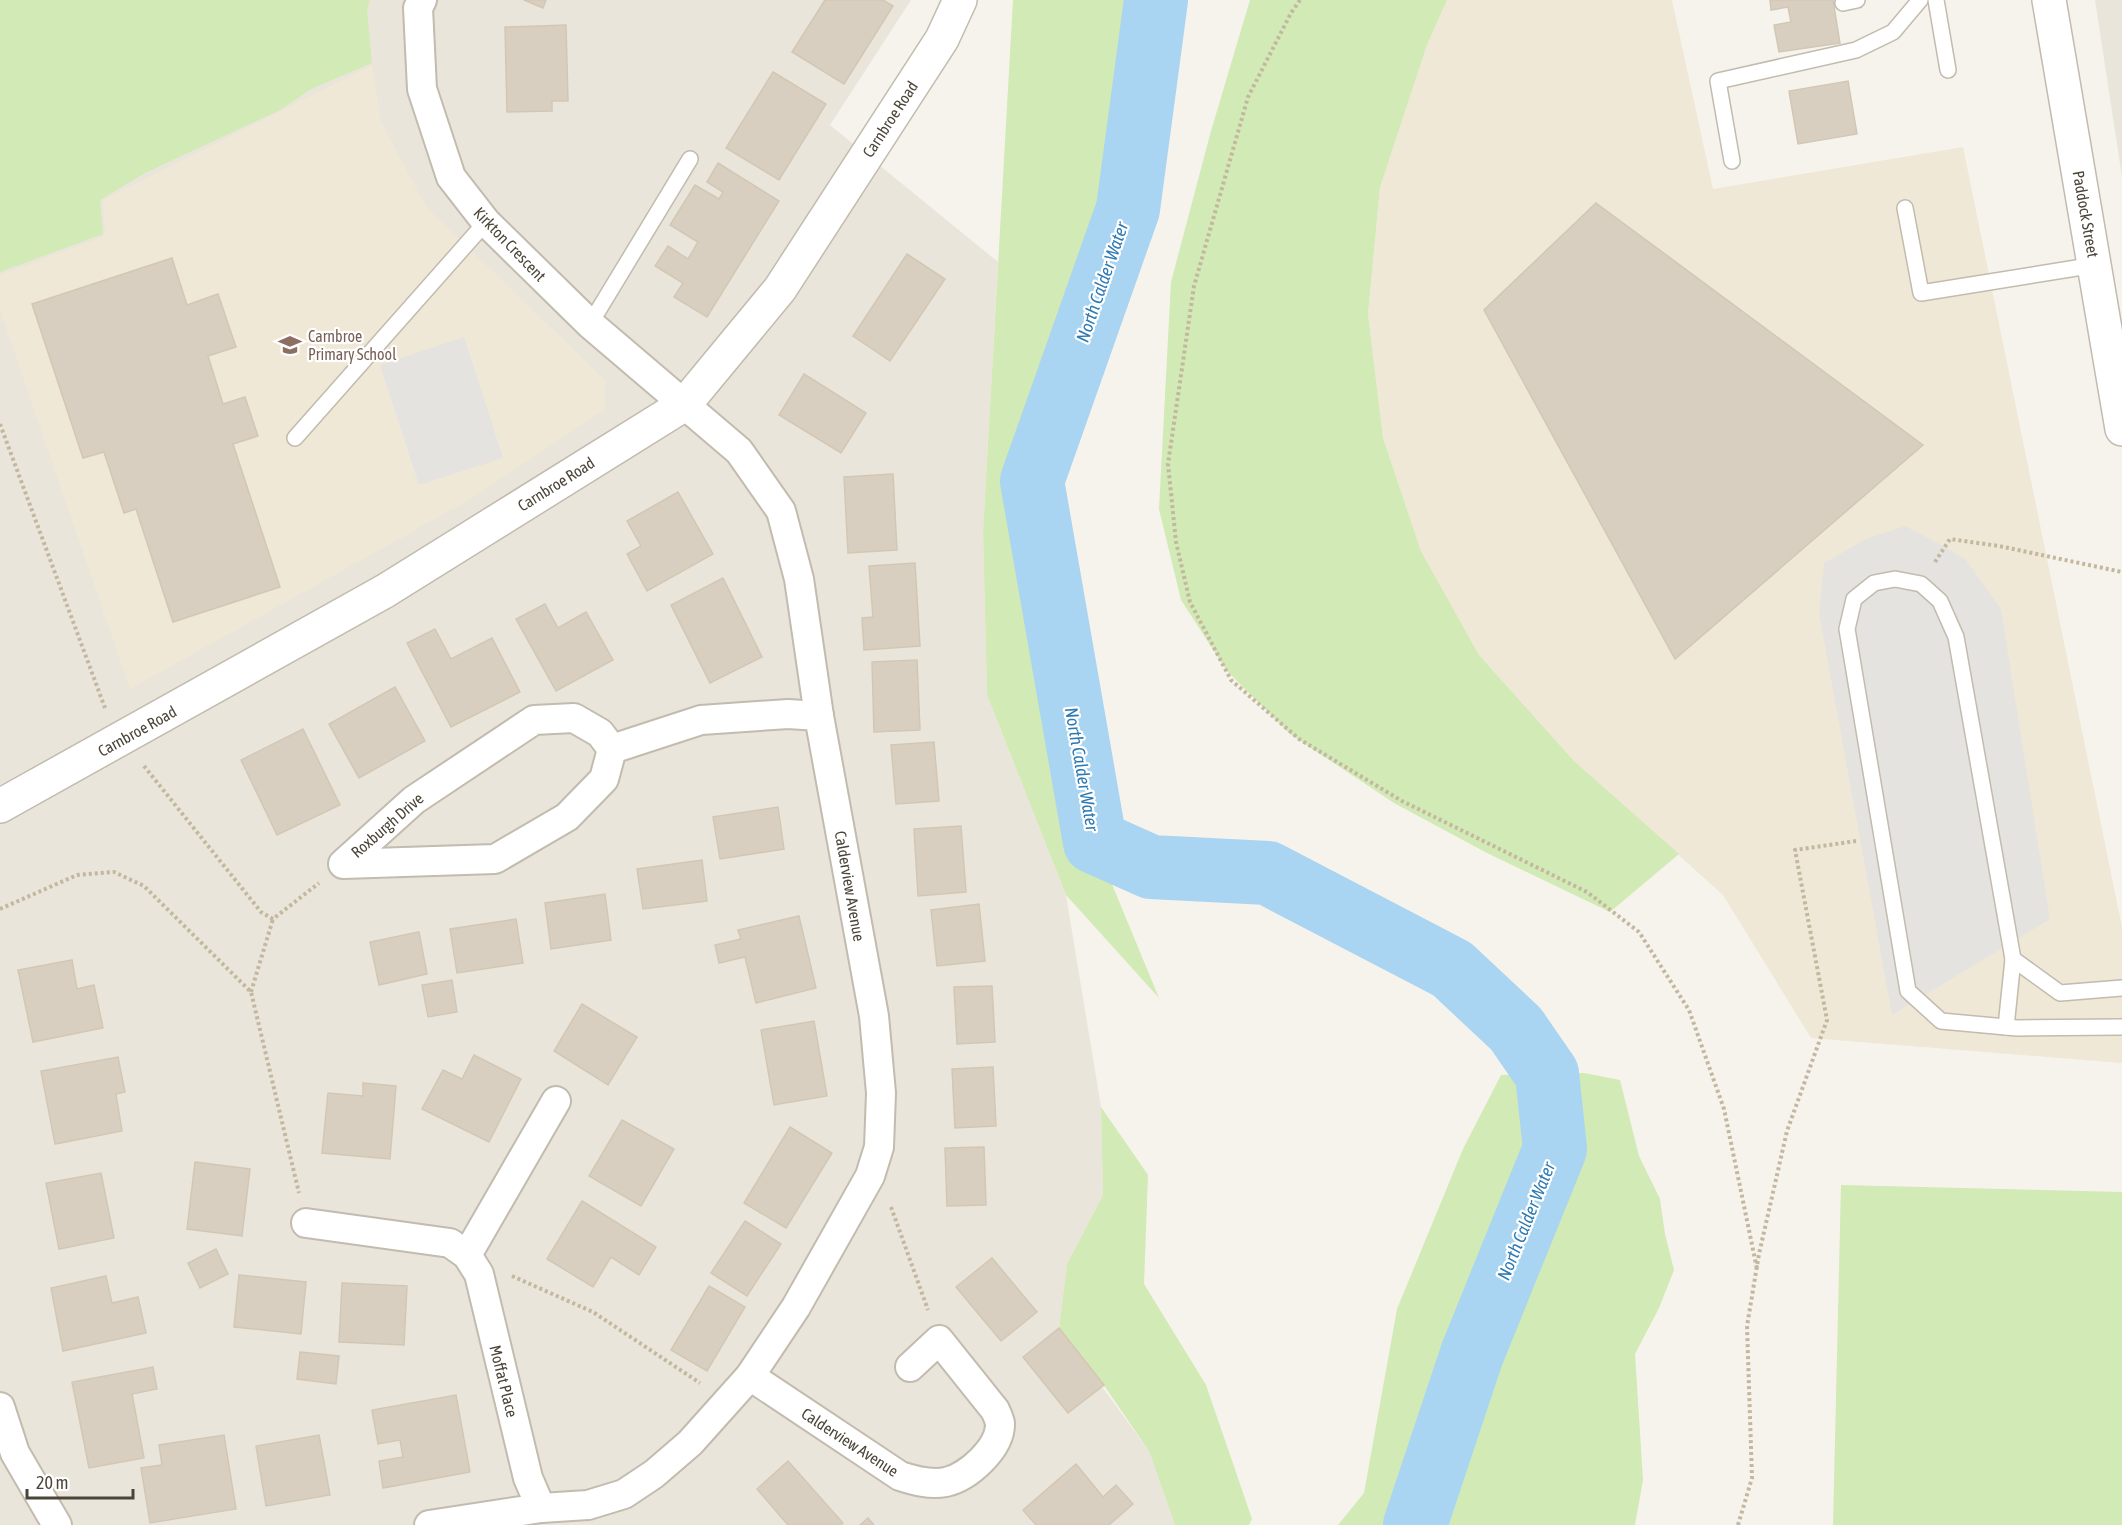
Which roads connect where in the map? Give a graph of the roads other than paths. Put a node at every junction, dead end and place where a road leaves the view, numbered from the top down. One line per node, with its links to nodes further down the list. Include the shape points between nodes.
1 (422, 0): 10 (street, Kirkton Crescent, via 418,8 422,89 451,177)
2 (960, 0): 13 (street, Carnbroe Road, via 942,39 780,289)
3 (1920, 0): 8 (lane, via 1893,32 1856,50 1718,81)
4 (1936, 0): 6 (lane)
5 (2049, 0): 11 (street, Paddock Street)
6 (1948, 70)
7 (690, 159): 12 (lane)
8 (1732, 161)
9 (1905, 208): 11 (lane, via 1922,293)
10 (486, 222): 12 (street, Kirkton Crescent); 15 (lane)
11 (2095, 265): 14 (street, Paddock Street)
12 (590, 324): 13 (street, Kirkton Crescent)
13 (685, 404): 16 (street, Calderview Avenue, via 739,451 781,511 799,579); 18 (street, Carnbroe Road, via 385,591)
14 (2122, 429)
15 (295, 438)
16 (819, 716): 17 (street, via 788,714 701,720); 27 (street, Calderview Avenue, via 874,1016 881,1093 879,1147 870,1176 796,1307)
17 (612, 749): 17 (street, Roxburgh Drive, via 604,779 567,817 495,859 342,864 414,800 534,720 574,718 600,733)
18 (0, 806)
19 (2013, 959): 20 (lane, via 2060,993); 21 (lane); 21 (lane, via 1956,637 1940,601 1921,584 1895,579 1874,584 1854,599 1847,629 1908,991 1941,1021)
20 (2122, 988)
21 (2006, 1027): 22 (lane)
22 (2122, 1027)
23 (556, 1101): 25 (street)
24 (306, 1223): 25 (street, via 450,1243)
25 (466, 1256): 29 (street, Moffat Place, via 479,1274 528,1478)
26 (910, 1367): 27 (street, Calderview Avenue, via 939,1340 995,1410 1000,1423 998,1437 968,1474 946,1482 922,1483 900,1476)
27 (750, 1376): 29 (street, Calderview Avenue, via 681,1451 624,1494 588,1505)
28 (0, 1407): 30 (street, via 15,1453)
29 (541, 1508): 31 (street, Calderview Avenue)
30 (57, 1525)
31 (429, 1525)

